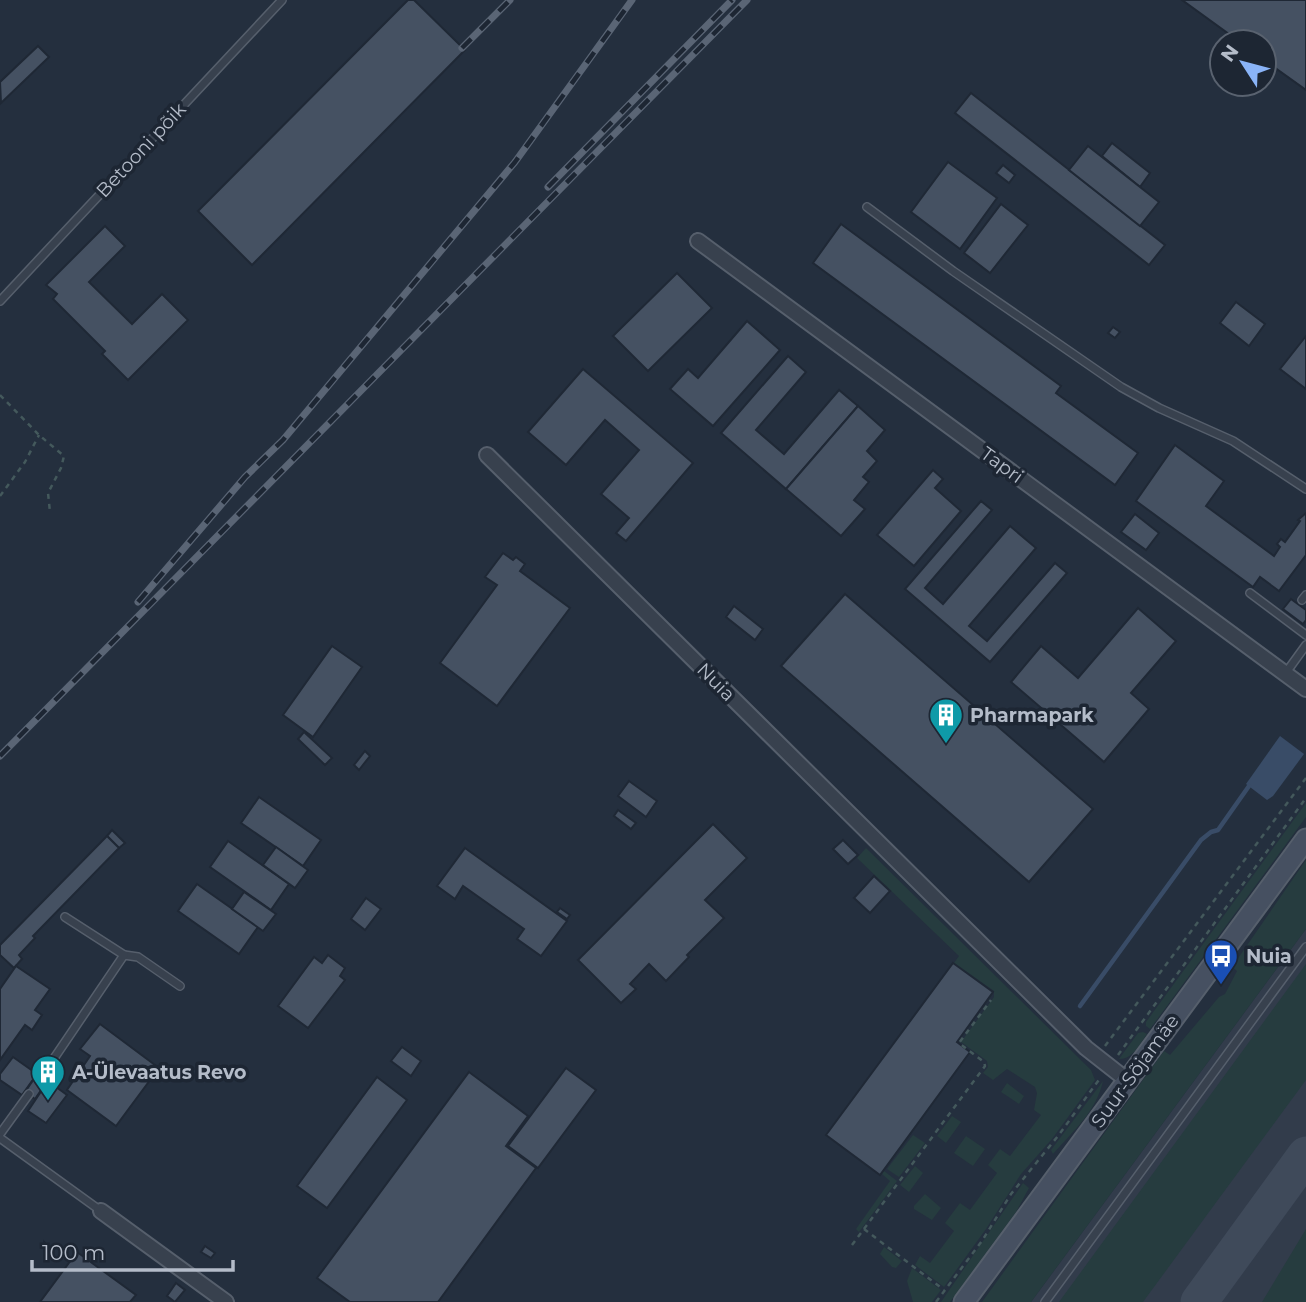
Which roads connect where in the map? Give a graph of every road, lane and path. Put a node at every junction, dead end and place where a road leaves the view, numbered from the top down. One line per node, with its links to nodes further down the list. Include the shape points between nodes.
1 (282, 0): 4 (lane, Betooni põik)
2 (867, 207): 8 (lane, via 1121,387 1233,442)
3 (698, 242): 14 (street, Tapri)
4 (0, 300)
5 (0, 395): 6 (path)
6 (39, 435): 9 (path); 10 (path, via 64,456 48,493)
7 (487, 455): 24 (street, Nuia)
8 (1306, 489)
9 (0, 496)
10 (50, 512)
11 (1250, 593): 12 (lane)
12 (1306, 635)
13 (1306, 645): 14 (lane)
14 (1285, 674): 15 (street, Tapri)
15 (1306, 689)
16 (1306, 778): 24 (path)
17 (1306, 797): 25 (path)
18 (1306, 839): 27 (main road, Suur-Sõjamäe)
19 (65, 917): 21 (lane)
20 (1306, 947): 37 (lane)
21 (124, 955): 22 (lane, via 138,957); 26 (lane)
22 (180, 986)
23 (991, 1000): 31 (path, via 959,1042 985,1066)
24 (1097, 1057): 25 (street, Nuia)
25 (1109, 1067): 27 (street, Nuia); 33 (path)
26 (40, 1079)
27 (1128, 1081): 36 (main road, Suur-Sõjamäe)
28 (29, 1094): 29 (lane)
29 (0, 1136): 30 (lane)
30 (101, 1211): 34 (street)
31 (864, 1229): 32 (path); 33 (path)
32 (852, 1245)
33 (944, 1290): 35 (path)
34 (226, 1302)
35 (936, 1302)
36 (964, 1302)
37 (1045, 1302)

